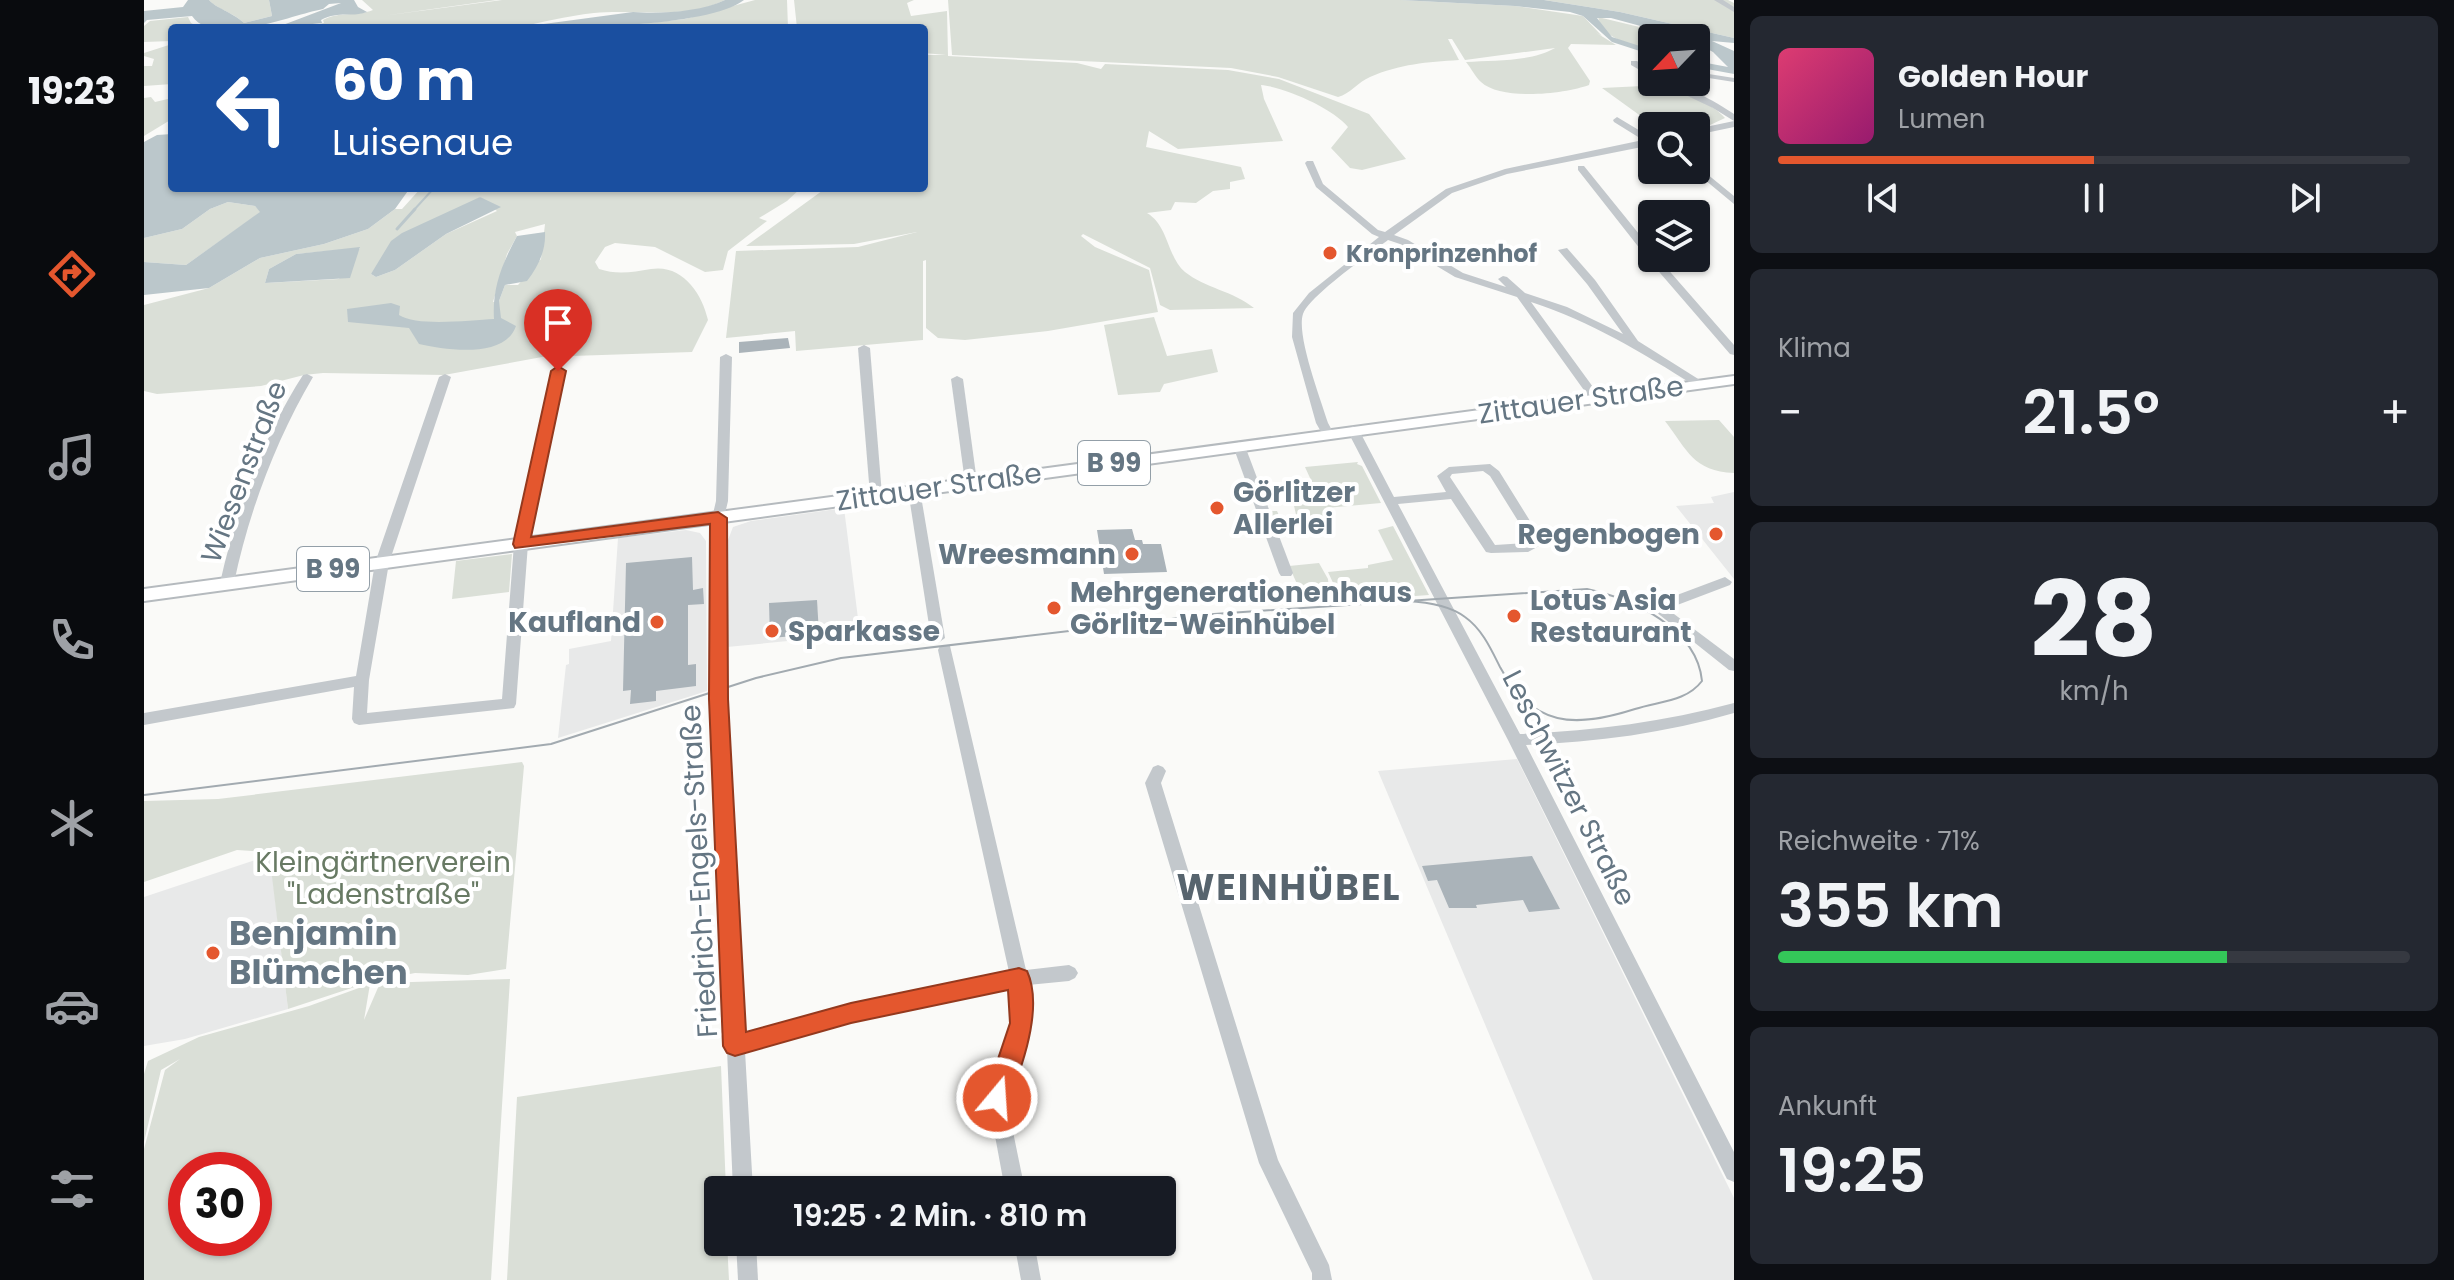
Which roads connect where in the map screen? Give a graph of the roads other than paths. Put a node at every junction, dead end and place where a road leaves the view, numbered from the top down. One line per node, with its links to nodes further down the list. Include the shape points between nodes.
1 (1718, 0): 2 (street)
2 (1734, 10)
3 (1634, 63): 4 (street)
4 (1638, 66)
5 (1710, 76): 6 (street)
6 (1734, 80)
7 (1694, 96): 9 (street)
8 (1617, 120): 11 (street)
9 (1734, 121): 10 (street)
10 (1710, 128)
11 (1638, 134)
12 (1638, 144): 17 (street, via 1476,181 1449,191)
13 (1310, 163): 17 (street, via 1319,185 1356,219)
14 (1581, 168): 18 (street)
15 (1710, 180): 16 (street)
16 (1734, 201)
17 (1387, 237): 22 (street, via 1459,275); 35 (street, via 1298,313 1297,337)
18 (1638, 238)
19 (1563, 250): 23 (street)
20 (1666, 272): 25 (street)
21 (1503, 279): 22 (street)
22 (1520, 294): 23 (street); 33 (street)
23 (1636, 344): 32 (street)
24 (864, 348): 39 (street)
25 (1734, 352)
26 (726, 357): 42 (street, Friedrich-Engels-Straße)
27 (558, 371): 43 (street)
28 (307, 377): 47 (street, Wiesenstraße, via 266,466)
29 (445, 377): 44 (street)
30 (957, 379): 37 (street)
31 (1734, 380): 32 (main road, Zittauer Straße / B 99)
32 (1699, 384): 33 (main road, Zittauer Straße / B 99)
33 (1595, 398): 34 (main road, Zittauer Straße / B 99)
34 (1353, 430): 35 (main road, Zittauer Straße / B 99); 41 (street, Leschwitzer Straße)
35 (1328, 434): 36 (main road, Zittauer Straße / B 99)
36 (1239, 446): 37 (main road, Zittauer Straße / B 99); 45 (street)
37 (971, 482): 38 (main road, Zittauer Straße / B 99)
38 (914, 490): 39 (main road, Zittauer Straße / B 99); 56 (street, via 942,644)
39 (876, 495): 42 (main road, Zittauer Straße / B 99)
40 (1454, 495): 40 (street, via 1443,476 1486,467 1534,537 1534,545 1491,549); 41 (street)
41 (1390, 501): 53 (street, Leschwitzer Straße)
42 (718, 518): 43 (main road, Zittauer Straße / B 99); 57 (street, Friedrich-Engels-Straße, via 719,699)
43 (521, 544): 44 (main road, Zittauer Straße / B 99); 50 (street, via 509,704 359,719)
44 (382, 563): 47 (main road, Zittauer Straße / B 99); 50 (street)
45 (1286, 573)
46 (1725, 582): 49 (street, via 1666,604 1663,612)
47 (227, 583): 48 (main road, Zittauer Straße / B 99)
48 (144, 595)
49 (1734, 666)
50 (362, 680): 52 (street)
51 (1734, 708): 53 (street, via 1625,732)
52 (144, 719)
53 (1516, 740): 58 (street, Leschwitzer Straße)
54 (1158, 771): 65 (street, via 1153,783 1269,1163)
55 (1069, 973): 56 (street)
56 (1019, 978): 57 (street, via 851,1013); 60 (street, via 1021,1023 997,1098)
57 (735, 1046): 59 (street, Friedrich-Engels-Straße)
58 (1734, 1172)
59 (742, 1176)
60 (1012, 1176)
61 (747, 1256): 63 (street)
62 (1027, 1256): 64 (street)
63 (748, 1280)
64 (1031, 1280)
65 (1322, 1280)

